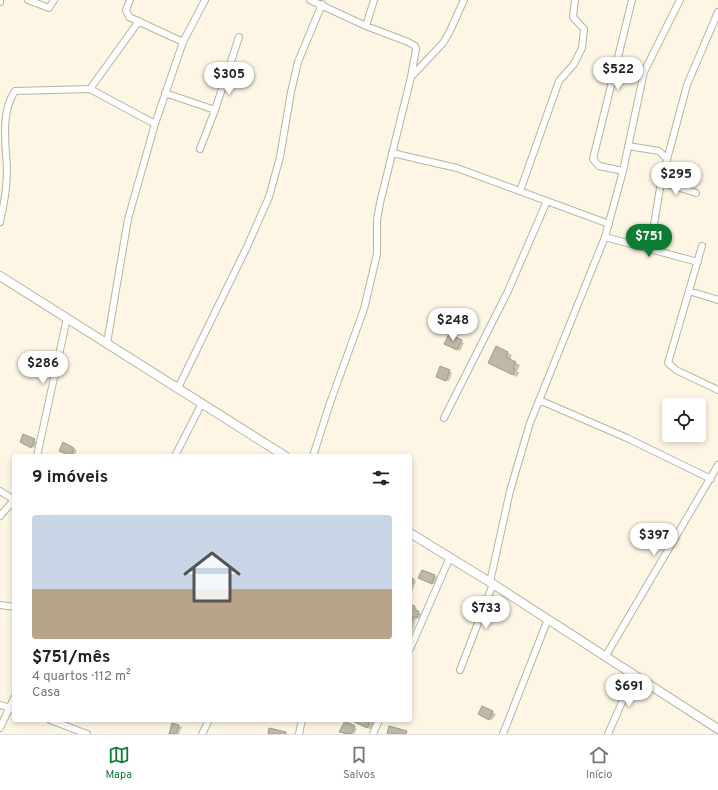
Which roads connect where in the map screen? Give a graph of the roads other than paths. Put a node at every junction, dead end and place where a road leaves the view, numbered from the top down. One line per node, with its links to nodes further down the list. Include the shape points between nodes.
1 (28, 0): 2 (street, via 49,8)
2 (54, 0)
3 (130, 0): 13 (street, via 126,14)
4 (205, 0): 16 (street)
5 (310, 0): 11 (street)
6 (374, 0): 14 (street)
7 (464, 0): 17 (street, via 443,43)
8 (575, 0): 30 (street, via 573,17 584,29 582,48 574,64 559,81)
9 (632, 0): 28 (street, via 593,159 599,166)
10 (680, 0): 23 (street, via 644,72)
11 (322, 4): 14 (street); 44 (street, via 298,62 280,157 269,197)
12 (718, 12): 22 (street, via 687,85)
13 (139, 21): 16 (street); 18 (street)
14 (366, 26): 17 (street, via 415,46)
15 (239, 37): 20 (street)
16 (183, 42): 19 (street)
17 (411, 77): 26 (street)
18 (90, 89): 21 (street); 33 (street, via 15,91 10,97 5,120 5,204)
19 (165, 93): 20 (street); 21 (street)
20 (216, 110): 24 (street)
21 (155, 124): 43 (street, via 128,219)
22 (671, 144): 25 (street); 27 (street)
23 (628, 146): 25 (street); 28 (street)
24 (200, 149)
25 (659, 151): 27 (street)
26 (392, 153): 30 (street, via 457,168); 52 (street, via 377,220 377,254 364,309)
27 (667, 159): 29 (street)
28 (623, 171): 34 (street)
29 (661, 182): 31 (street); 37 (street)
30 (520, 191): 32 (street)
31 (696, 192)
32 (547, 201): 34 (street); 48 (street, via 508,291)
33 (0, 222)
34 (609, 224): 35 (street)
35 (605, 236): 37 (street); 46 (street)
36 (702, 246): 38 (street)
37 (650, 249): 38 (street)
38 (698, 262): 40 (street)
39 (0, 276): 42 (street)
40 (689, 292): 41 (street); 45 (street, via 668,363 676,370)
41 (718, 299)
42 (67, 318): 43 (street); 49 (street)
43 (107, 343): 44 (street)
44 (178, 388): 47 (street)
45 (718, 390)
46 (539, 400): 54 (street, via 627,438); 61 (street, via 516,468)
47 (202, 403): 50 (street); 51 (street)
48 (444, 418)
49 (37, 454)
50 (176, 454)
51 (282, 454)
52 (314, 454)
53 (718, 465): 54 (street)
54 (711, 479): 66 (street)
55 (0, 491): 56 (street)
56 (12, 499)
57 (12, 502): 58 (street)
58 (0, 516)
59 (412, 534): 60 (street)
60 (450, 557): 61 (street); 65 (street)
61 (491, 583): 64 (street); 67 (street)
62 (0, 605): 63 (street)
63 (12, 607)
64 (548, 619): 66 (street); 81 (street)
65 (412, 644)
66 (605, 657): 68 (street)
67 (460, 670)
68 (634, 675): 76 (street); 82 (street)
69 (0, 705): 70 (street)
70 (11, 708): 75 (street)
71 (55, 722): 77 (street)
72 (209, 722): 78 (street)
73 (301, 722): 79 (street)
74 (379, 722): 80 (street)
75 (0, 728)
76 (716, 730)
77 (87, 734)
78 (202, 734)
79 (298, 734)
80 (374, 734)
81 (503, 734)
82 (608, 734)

